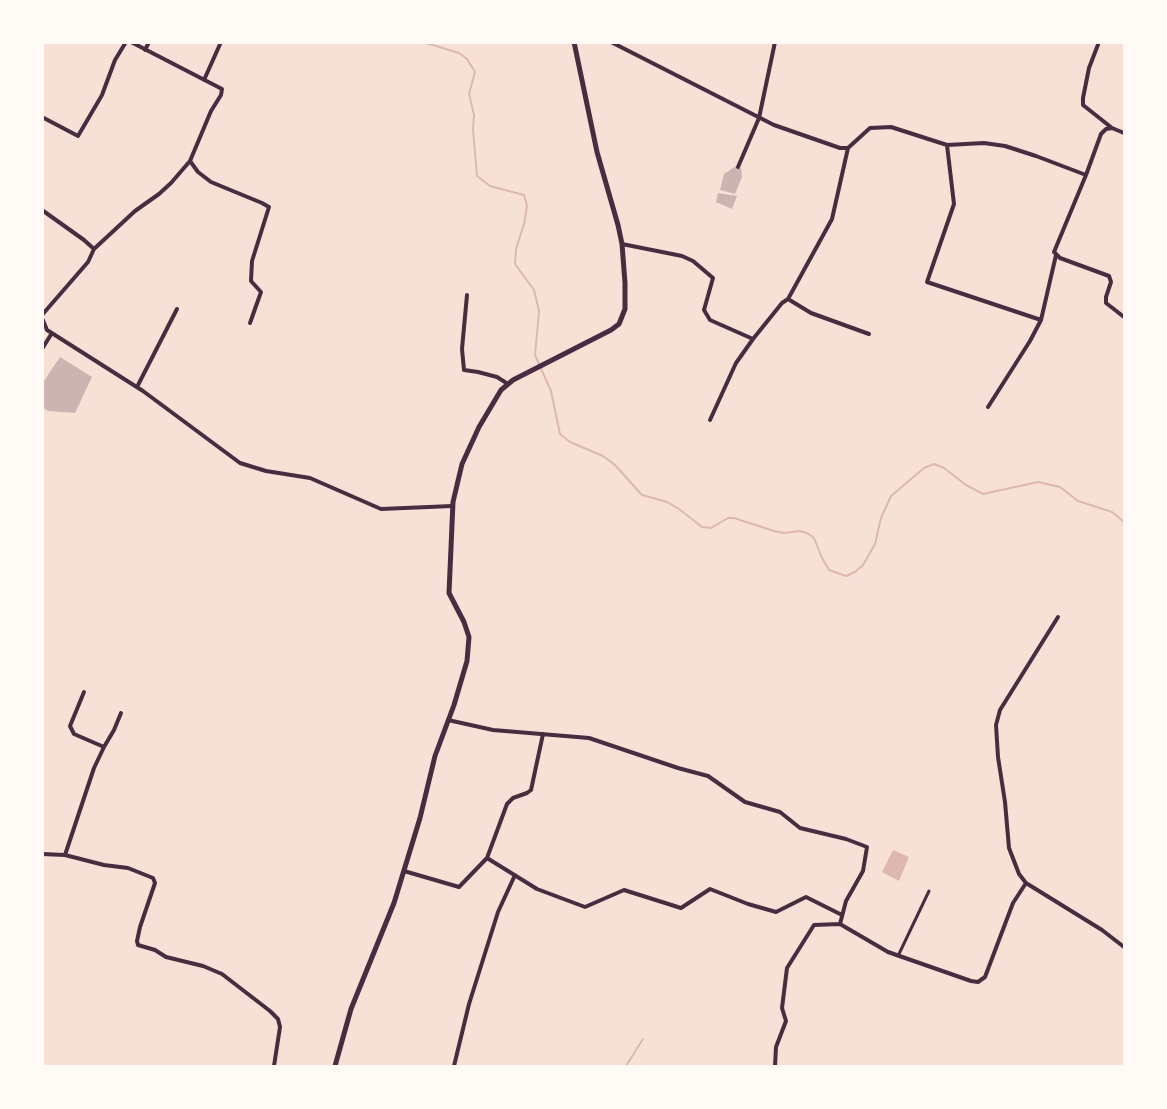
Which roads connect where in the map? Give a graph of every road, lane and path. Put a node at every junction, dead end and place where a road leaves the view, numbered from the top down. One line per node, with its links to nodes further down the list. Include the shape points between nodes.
1 (126, 42): 11 (street, via 115,60 102,95 78,136)
2 (131, 42): 9 (street)
3 (149, 42): 9 (street)
4 (221, 42): 10 (street)
5 (574, 42): 21 (street)
6 (611, 42): 12 (street)
7 (775, 42): 12 (street)
8 (1100, 42): 13 (street, via 1089,68 1083,105)
9 (146, 50): 10 (street)
10 (204, 80): 17 (street, via 222,89 221,95 211,110)
11 (42, 117)
12 (759, 118): 16 (street, via 840,148); 18 (street)
13 (1112, 128): 14 (street); 19 (street, via 1101,134)
14 (1124, 133)
15 (947, 145): 16 (street, via 899,128 883,126 870,128); 19 (street, via 984,143 1006,146); 29 (street, via 954,204 927,282)
16 (848, 148): 25 (street, via 832,220)
17 (190, 161): 22 (street, via 165,189 135,211); 30 (street, via 211,182 269,208 252,261 251,281 261,292)
18 (738, 167)
19 (1086, 175): 23 (street, via 1055,248)
20 (42, 210): 22 (street)
21 (622, 244): 33 (street, via 693,261 713,278 704,310 710,320); 35 (street, via 625,309 619,324)
22 (94, 250): 27 (street, via 88,262)
23 (1056, 255): 28 (street, via 1109,276 1111,282 1106,303); 29 (street)
24 (468, 295): 35 (street, via 462,349 464,370 497,377)
25 (788, 299): 32 (street, via 811,313); 33 (street)
26 (177, 309): 36 (street)
27 (42, 316): 31 (street, via 47,330)
28 (1124, 317)
29 (1041, 320): 37 (street)
30 (250, 323)
31 (52, 333): 34 (street); 36 (street)
32 (869, 334)
33 (753, 339): 38 (street, via 736,363)
34 (42, 349)
35 (508, 384): 39 (street, via 493,401 462,464)
36 (137, 387): 39 (street, via 240,463 310,478 381,509)
37 (988, 407)
38 (710, 420)
39 (452, 506): 43 (street, via 449,593 464,622 469,648)
40 (1058, 617): 51 (street, via 1000,710 996,725 1009,848)
41 (84, 692): 45 (street, via 70,726 74,734)
42 (121, 713): 45 (street)
43 (448, 720): 44 (street, via 493,730); 49 (street, via 428,779)
44 (543, 734): 48 (street, via 531,790 507,804); 53 (street, via 589,738 708,776 745,802 780,812 800,828 867,847 863,871)
45 (104, 747): 47 (street)
46 (42, 854): 47 (street)
47 (65, 856): 57 (street, via 128,868 153,878 155,883 140,927 138,945 222,974 270,1011 278,1019 280,1027)
48 (487, 858): 49 (street, via 459,887); 50 (street)
49 (404, 871): 58 (street, via 386,925 351,1009)
50 (515, 875): 53 (street, via 538,889 585,907 624,890 681,908 710,889 776,912 806,897); 59 (street, via 495,921)
51 (1026, 883): 55 (street); 56 (street, via 1013,903 982,980 971,981)
52 (929, 891): 56 (street)
53 (842, 915): 54 (street)
54 (840, 924): 56 (street); 60 (street, via 814,925 787,968 782,1008 786,1021 776,1047)
55 (1124, 947)
56 (898, 956)
57 (274, 1066)
58 (334, 1066)
59 (454, 1066)
60 (775, 1066)

